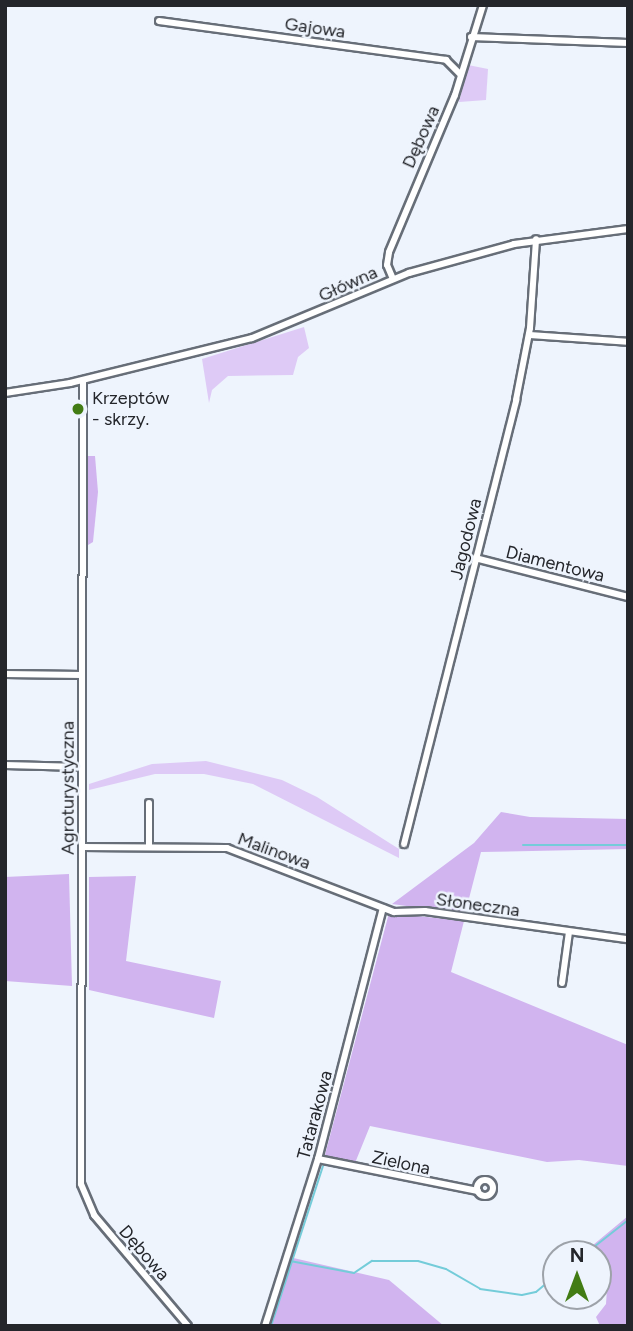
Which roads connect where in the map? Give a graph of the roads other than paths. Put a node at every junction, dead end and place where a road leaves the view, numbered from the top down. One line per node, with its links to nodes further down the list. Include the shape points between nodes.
1 (483, 5): 3 (street, Dębowa)
2 (159, 20): 5 (street, Gajowa, via 446,60)
3 (471, 37): 4 (street); 5 (street, Dębowa)
4 (628, 43)
5 (461, 75): 8 (street, Dębowa, via 389,252 387,265)
6 (628, 229): 7 (street, Główna)
7 (536, 239): 8 (street, Główna); 9 (street, Jagodowa)
8 (393, 279): 11 (street, Główna, via 279,330)
9 (529, 335): 10 (street); 13 (street, Jagodowa)
10 (628, 342)
11 (83, 380): 12 (street, Główna); 16 (street, Agroturystyczna)
12 (5, 393)
13 (475, 558): 14 (street, Diamentowa); 20 (street, Jagodowa)
14 (628, 597)
15 (5, 674): 16 (street)
16 (82, 675): 18 (street, Agroturystyczna)
17 (5, 765): 18 (street)
18 (82, 767): 22 (street, Agroturystyczna)
19 (149, 803): 21 (street)
20 (404, 844)
21 (149, 846): 22 (street, Malinowa); 23 (street, Malinowa, via 235,850)
22 (82, 847): 29 (street, Agroturystyczna)
23 (383, 908): 24 (street, Słoneczna); 27 (street, Tatarakowa)
24 (569, 932): 25 (street, Słoneczna); 26 (street)
25 (628, 939)
26 (562, 983)
27 (318, 1159): 28 (street, Zielona); 31 (street, Tatarakowa)
28 (478, 1191)
29 (82, 1195): 30 (street, Dębowa, via 99,1223)
30 (188, 1326)
31 (265, 1326)

